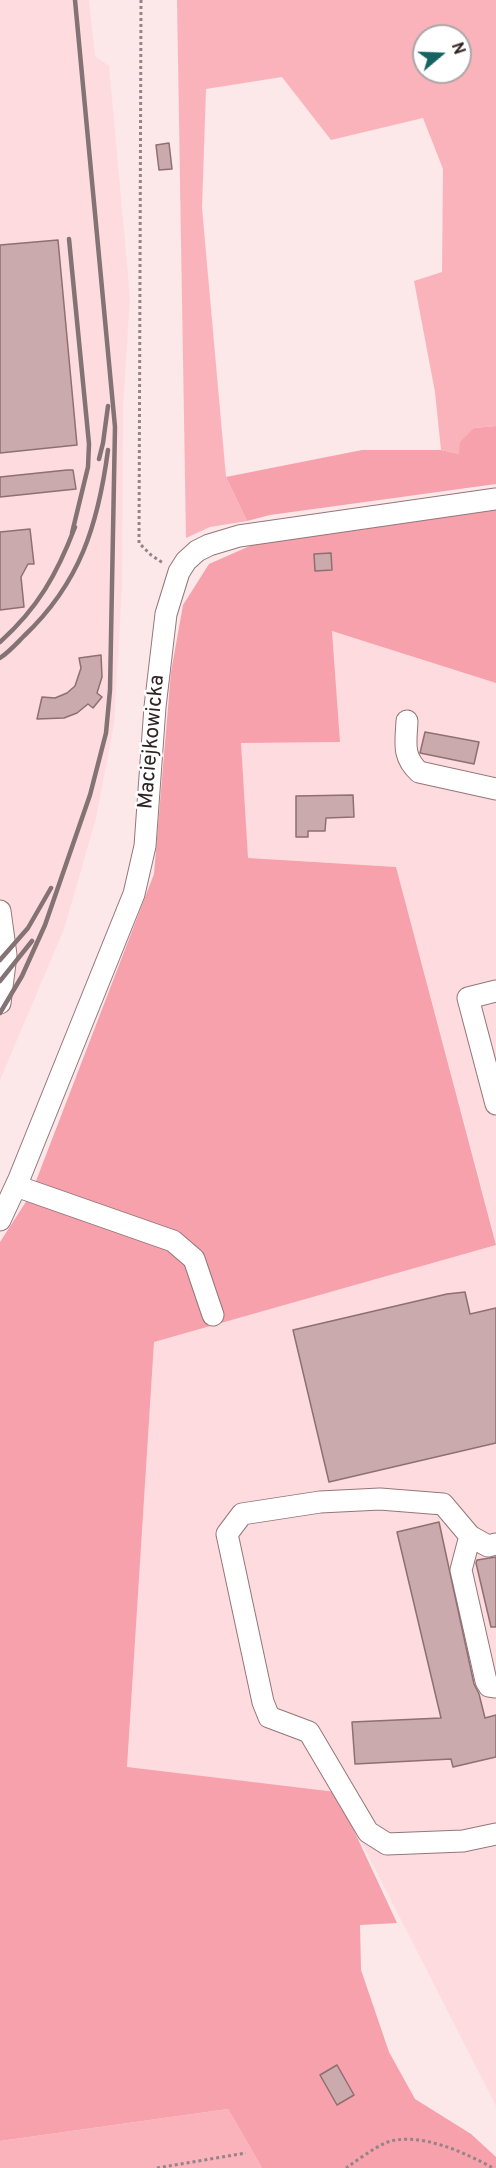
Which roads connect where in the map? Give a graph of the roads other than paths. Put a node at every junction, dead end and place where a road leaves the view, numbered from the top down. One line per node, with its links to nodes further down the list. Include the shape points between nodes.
1 (496, 499): 8 (street, Maciejkowicka, via 234,537 203,548 182,567 166,614 145,846 134,894)
2 (407, 721): 3 (street, via 406,756 418,772)
3 (496, 789)
4 (0, 911): 6 (street, via 6,955)
5 (496, 992): 7 (street, via 468,998)
6 (0, 1001)
7 (496, 1104)
8 (16, 1186): 9 (street, Maciejkowicka); 10 (street, via 173,1241 194,1259)
9 (0, 1220)
10 (213, 1316)
11 (470, 1536): 12 (street, via 488,1546); 13 (street, via 461,1570 486,1681); 14 (street, via 443,1504 380,1499 320,1502 242,1514 227,1534 263,1702 270,1717 309,1732 368,1832 387,1844 463,1841)
12 (496, 1544)
13 (496, 1687)
14 (496, 1834)

